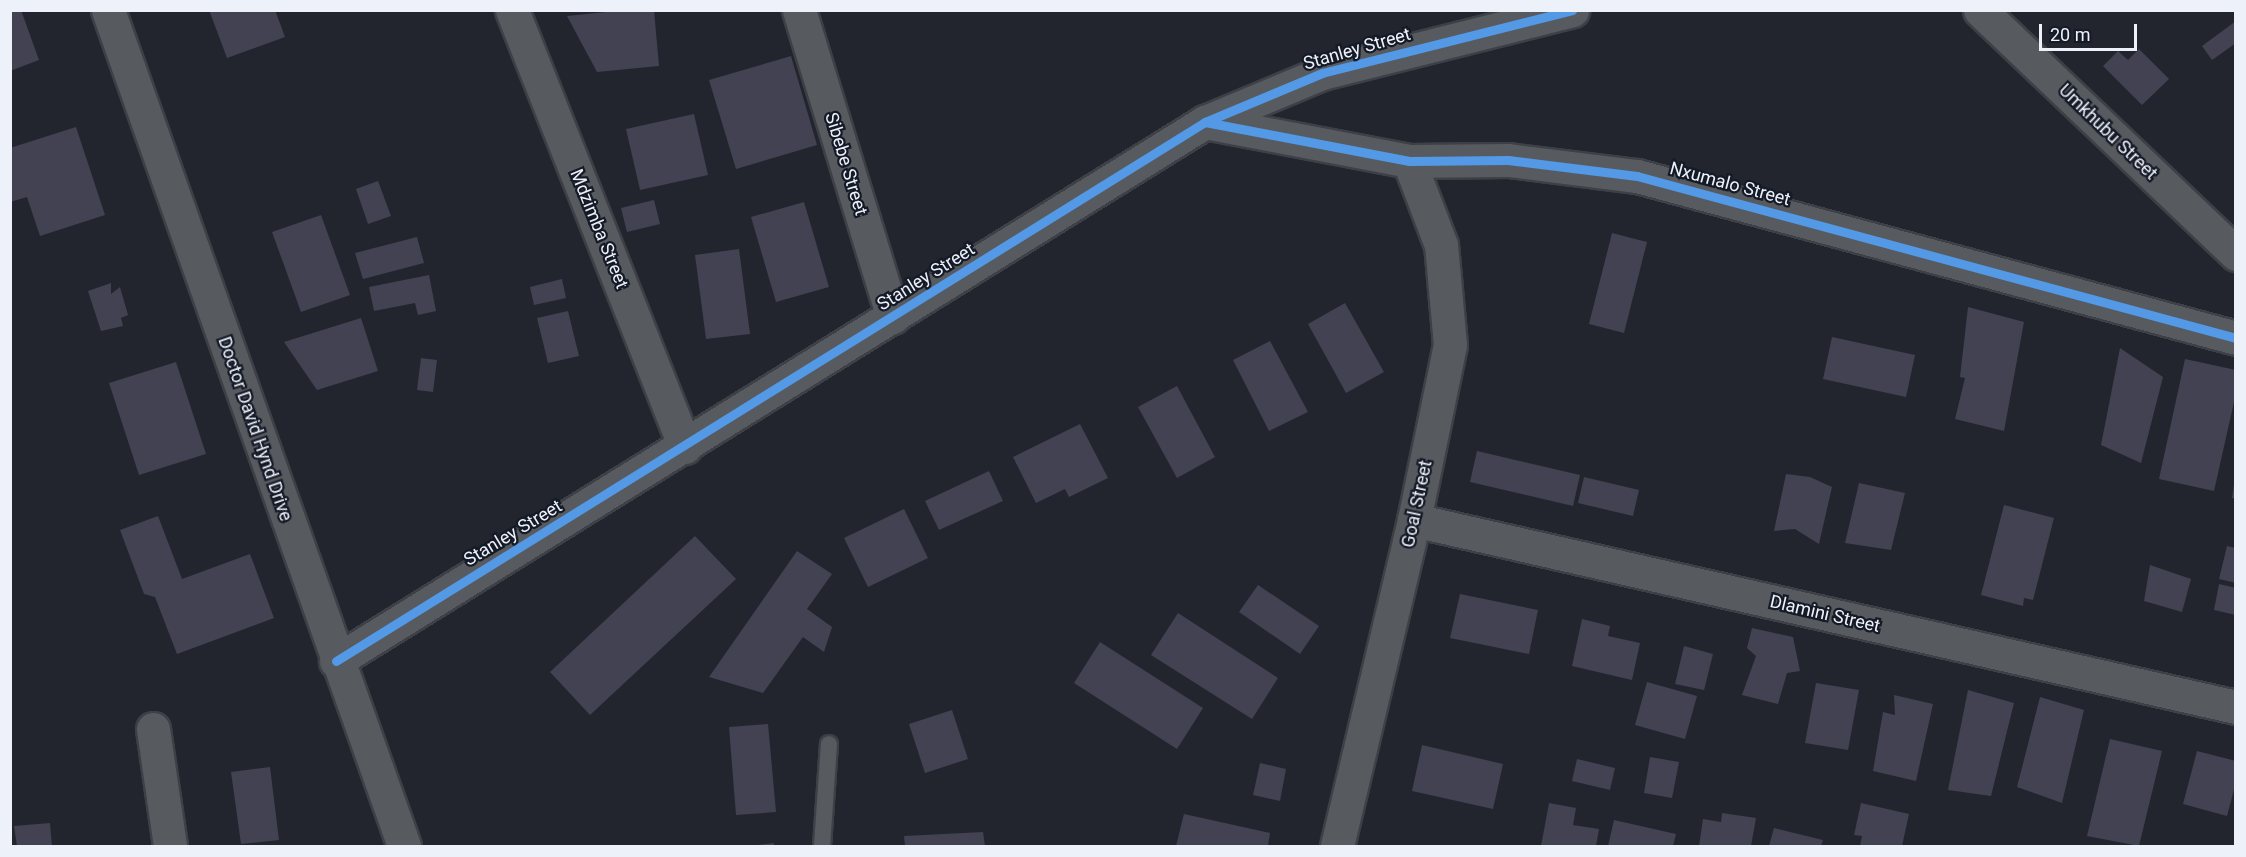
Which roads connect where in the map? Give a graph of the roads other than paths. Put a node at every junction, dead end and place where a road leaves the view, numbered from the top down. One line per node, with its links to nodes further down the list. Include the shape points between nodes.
1 (108, 10): 13 (street, Doctor David Hynd Drive)
2 (512, 10): 11 (street, Mdzimba Street)
3 (799, 10): 9 (street, Sibebe Street)
4 (1572, 10): 6 (street, Stanley Street, via 1322,73)
5 (1980, 10): 8 (street, Umkhubu Street)
6 (1205, 122): 7 (street, Nxumalo Street); 9 (street, Stanley Street)
7 (1409, 161): 10 (street, Nxumalo Street, via 1508,160 1637,176); 12 (street, Goal Street, via 1441,245 1450,345)
8 (2235, 254)
9 (893, 317): 11 (street, Stanley Street)
10 (2235, 338)
11 (685, 447): 13 (street, Stanley Street)
12 (1414, 520): 14 (street, Dlamini Street); 20 (street, Goal Street)
13 (336, 661): 18 (street, Doctor David Hynd Drive)
14 (2235, 707)
15 (153, 729): 17 (street)
16 (829, 744): 19 (lane)
17 (170, 846)
18 (404, 846)
19 (822, 846)
20 (1337, 846)

